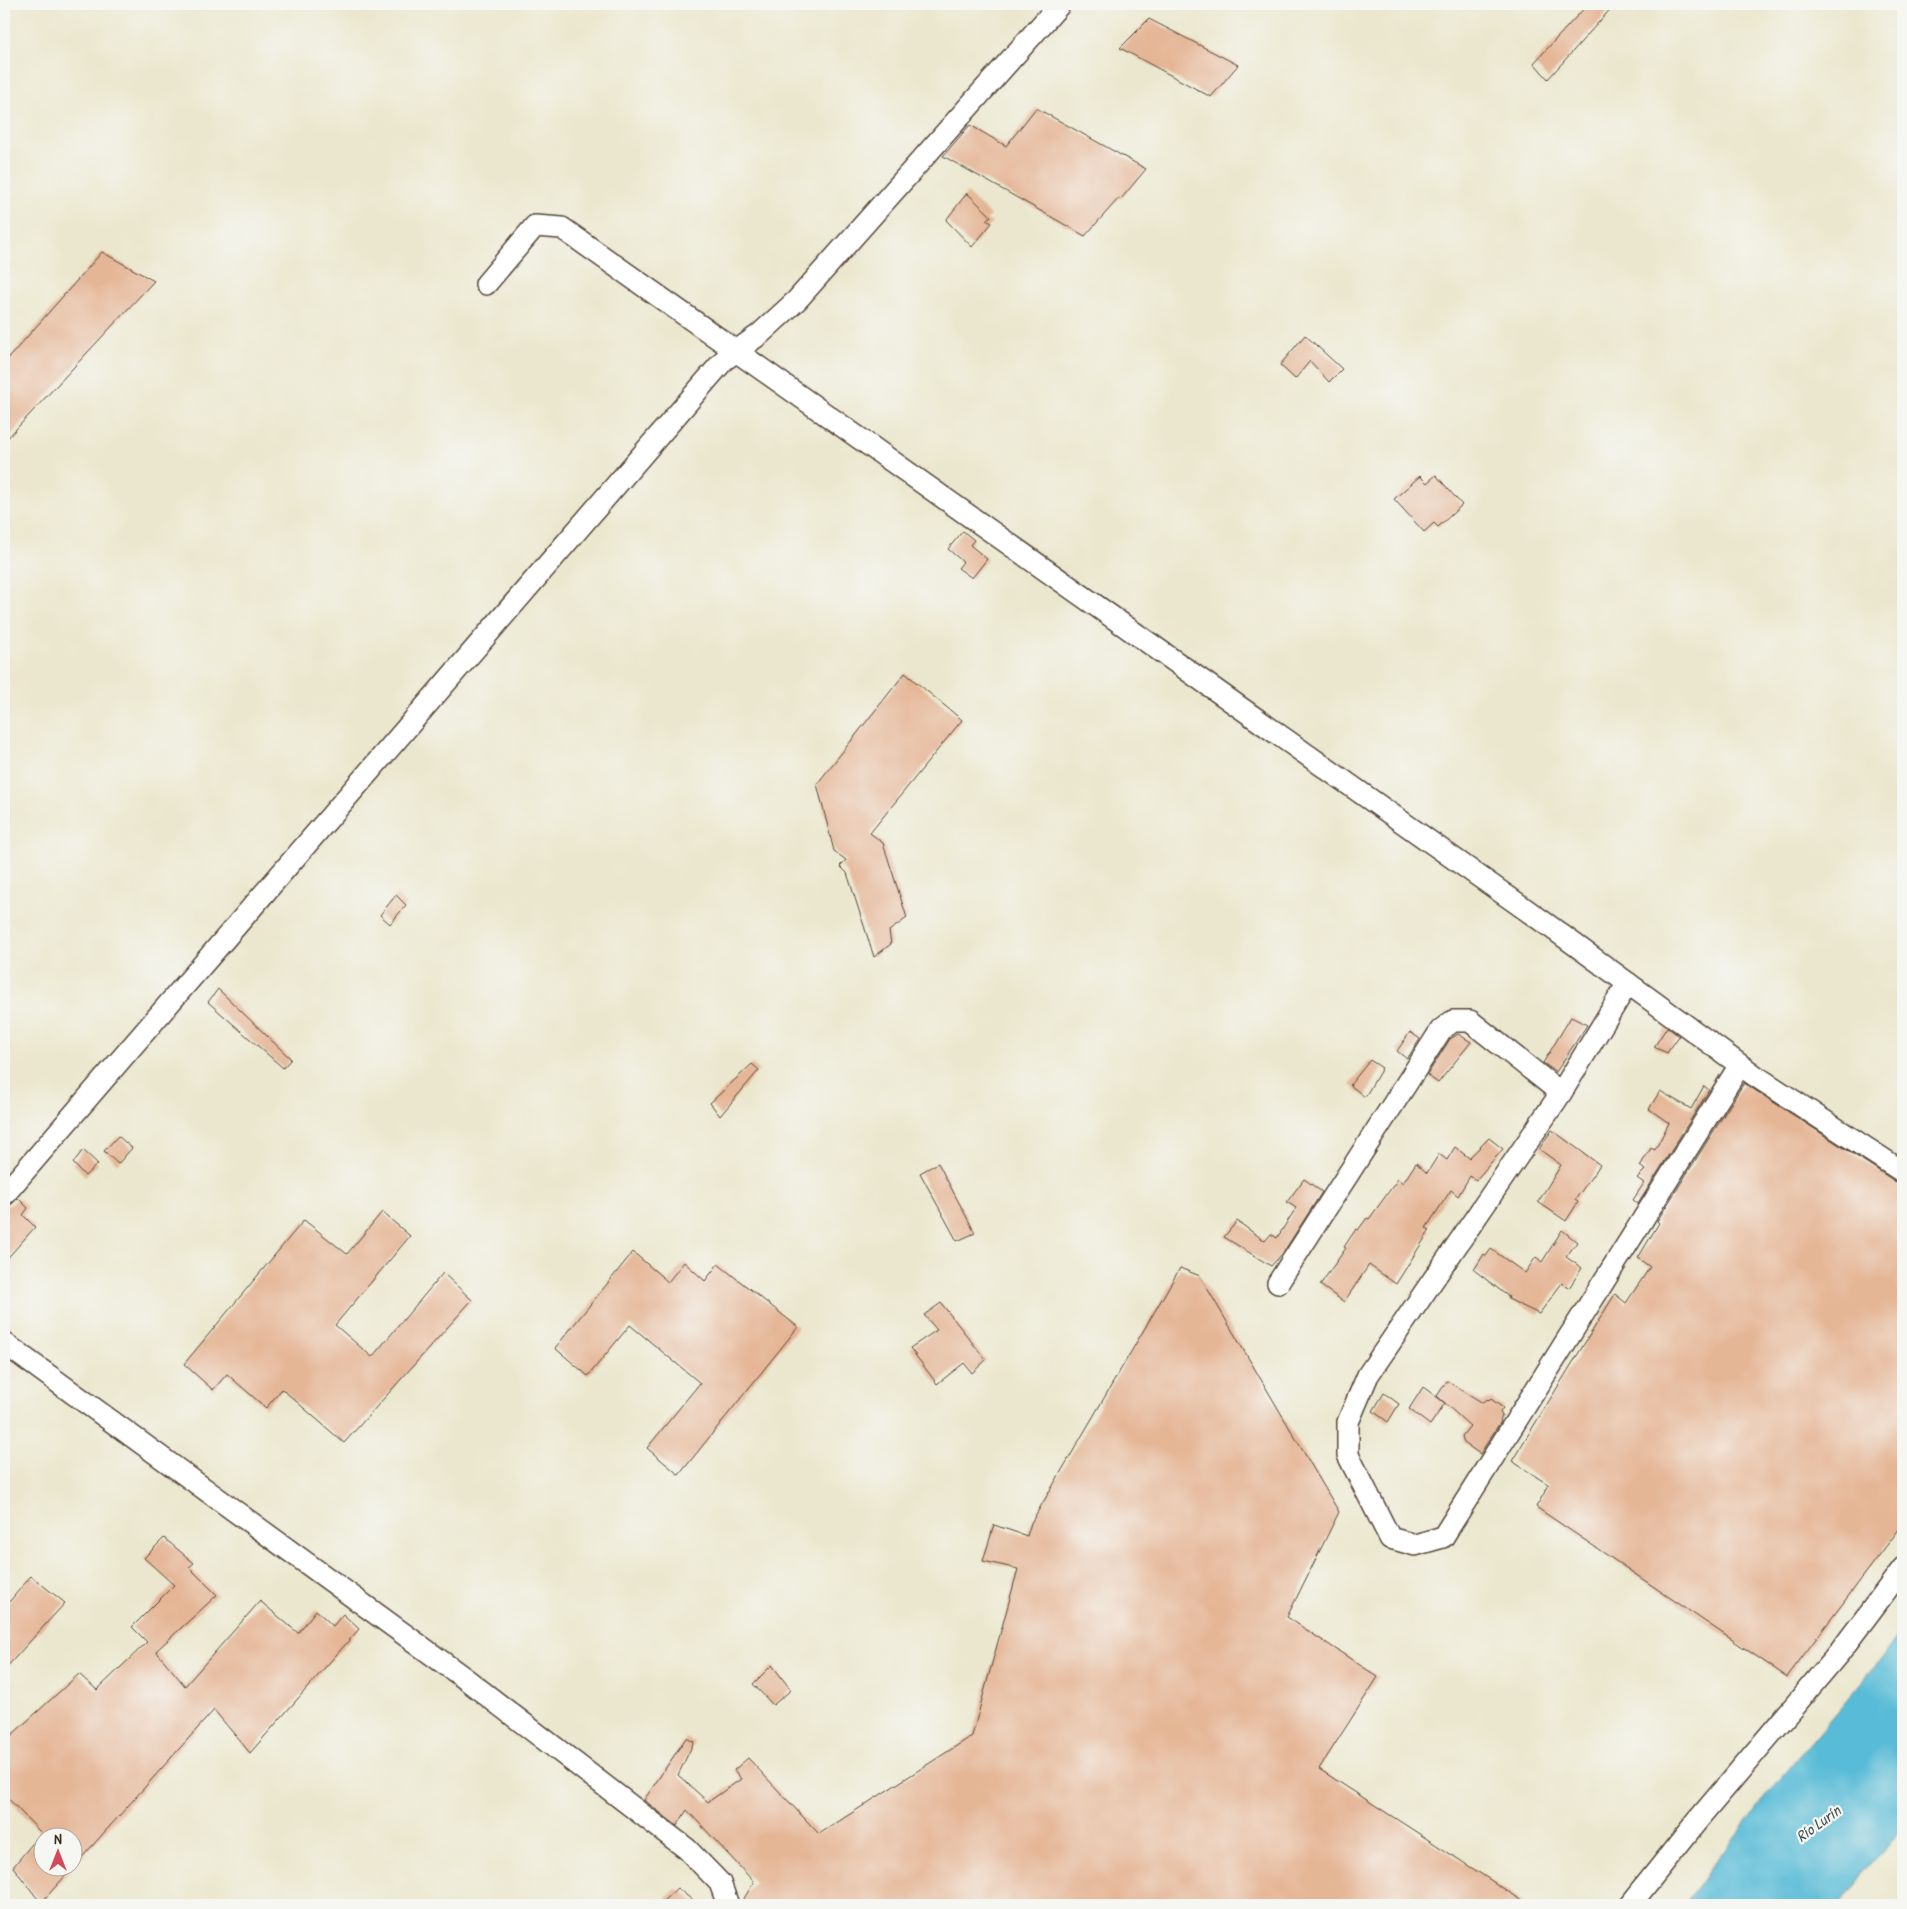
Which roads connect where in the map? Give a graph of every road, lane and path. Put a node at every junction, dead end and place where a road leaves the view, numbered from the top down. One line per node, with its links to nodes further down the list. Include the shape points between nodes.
1 (1060, 4): 3 (street, via 797,300 760,334)
2 (486, 284): 3 (street, via 535,226 562,228)
3 (735, 351): 4 (street); 8 (street)
4 (1628, 984): 5 (street); 6 (street)
5 (1740, 1065): 6 (street, via 1443,1537 1415,1545 1390,1538 1348,1455 1348,1422 1368,1376); 7 (street)
6 (1561, 1092): 9 (street, via 1470,1021 1453,1021 1441,1030)
7 (1903, 1172)
8 (4, 1195)
9 (1278, 1283)
10 (4, 1343): 12 (street, via 467,1680 686,1849 720,1883)
11 (1903, 1568): 13 (street, via 1839,1653)
12 (728, 1905)
13 (1630, 1905)

